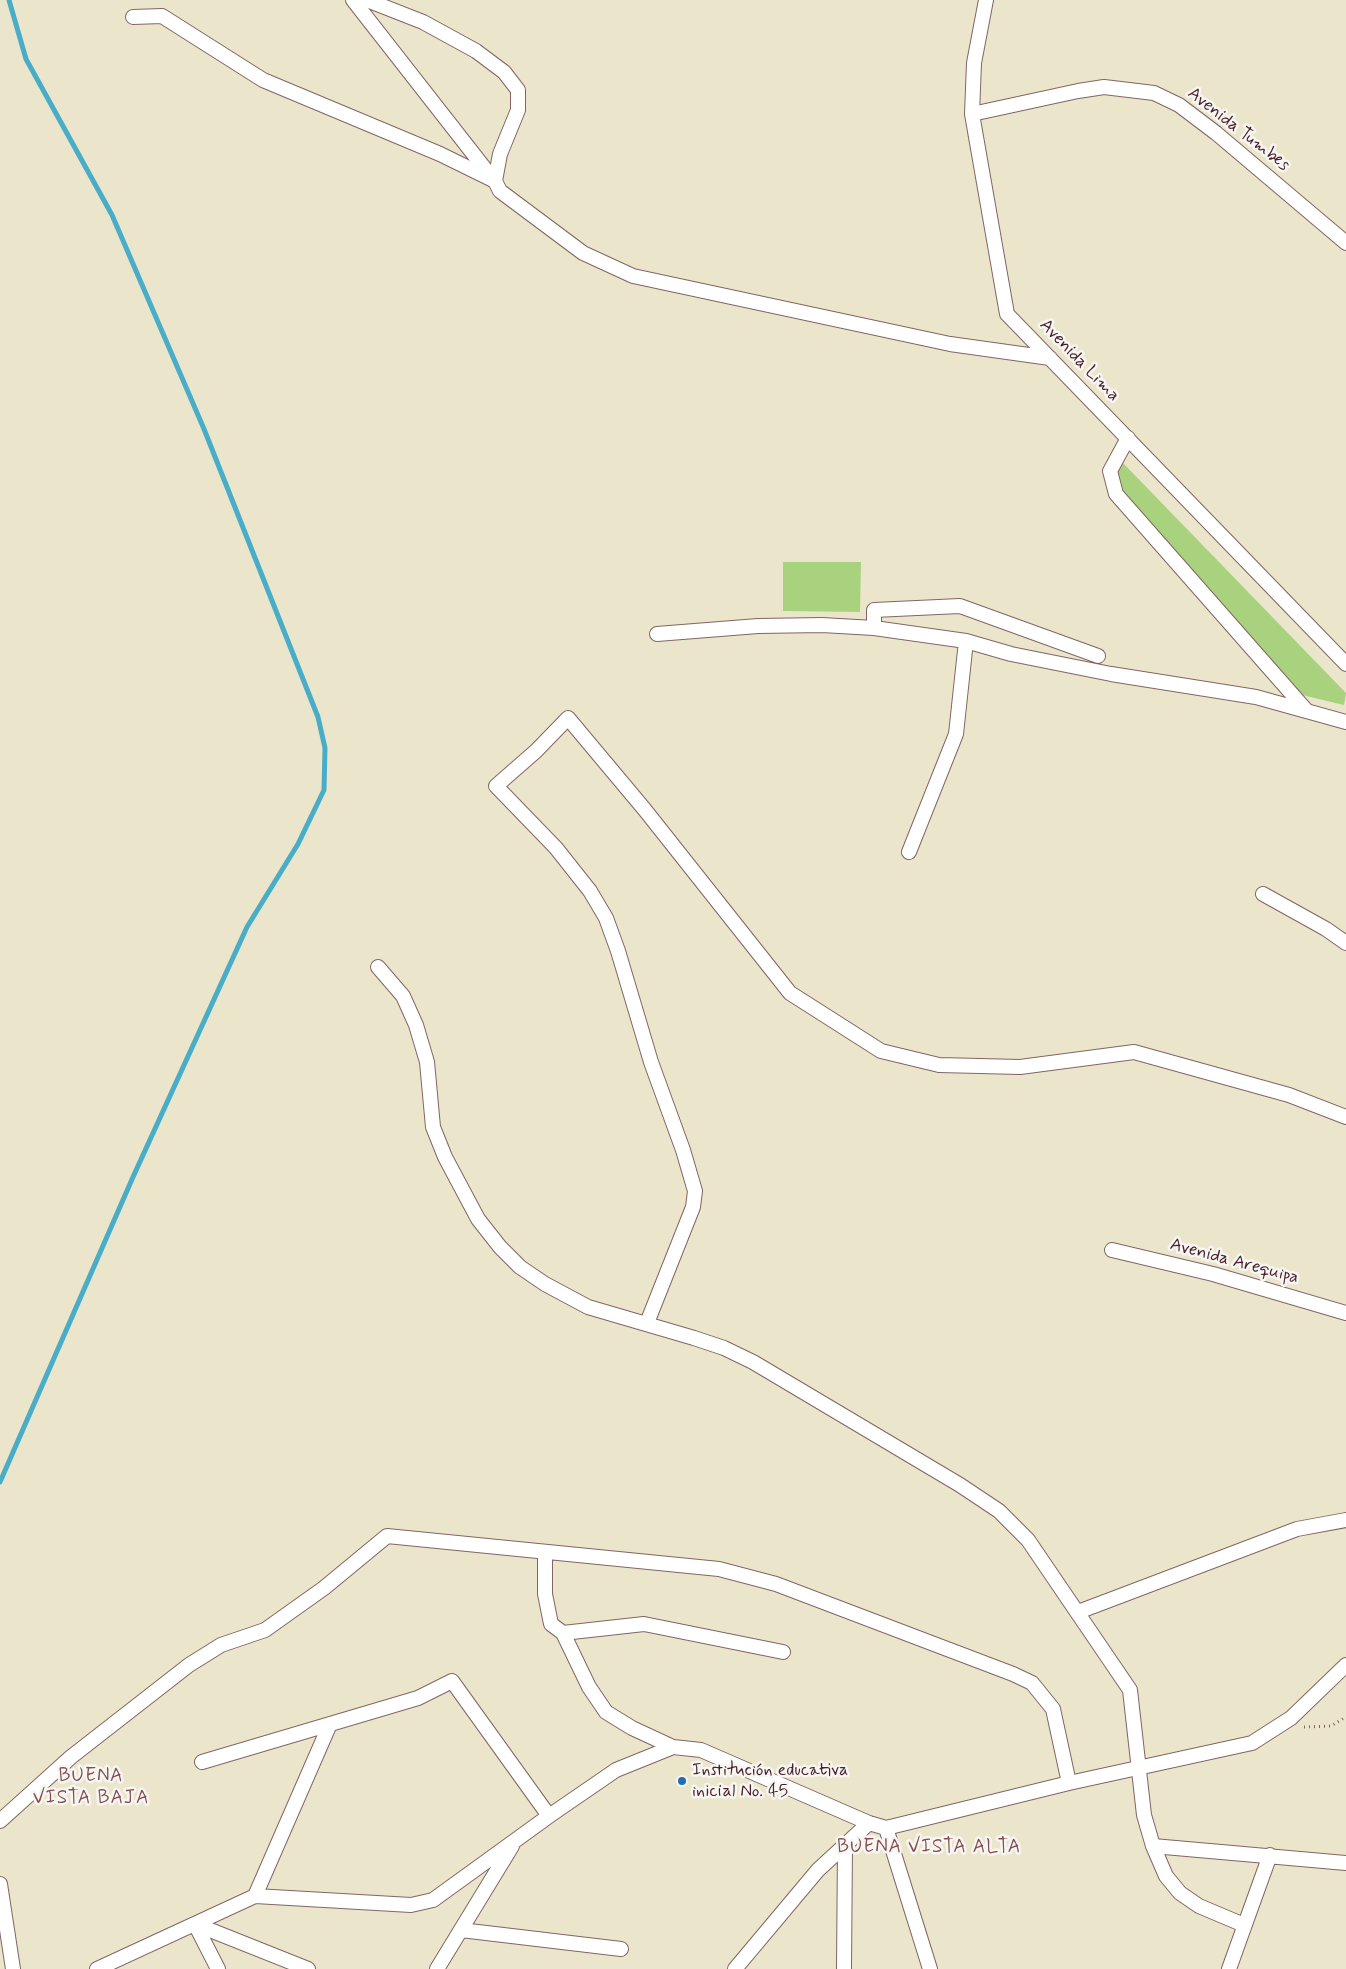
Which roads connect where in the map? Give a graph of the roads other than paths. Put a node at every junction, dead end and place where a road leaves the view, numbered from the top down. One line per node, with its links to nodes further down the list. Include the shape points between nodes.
1 (353, 0): 6 (street)
2 (367, 0): 6 (street, via 423,22 476,51 504,72 518,90 518,110 500,154)
3 (986, 0): 5 (street, Avenida Lima, via 974,63)
4 (133, 18): 6 (street, via 162,16 263,80 440,154)
5 (972, 114): 7 (street, Avenida Tumbes, via 1104,87 1154,93 1179,106 1216,133); 8 (street, Avenida Lima, via 1007,314)
6 (495, 181): 8 (street, via 500,191 583,253 633,276 950,344)
7 (1346, 243)
8 (1050, 358): 9 (street, Avenida Lima)
9 (1128, 438): 14 (street, Avenida Lima); 15 (street, via 1110,471 1116,494)
10 (874, 628): 11 (street, via 758,626); 12 (street); 13 (street, via 874,610 960,606)
11 (657, 634)
12 (966, 642): 15 (street, via 1111,674 1256,697); 17 (street, via 956,734)
13 (1098, 656)
14 (1346, 664)
15 (1306, 710): 16 (street)
16 (1346, 722)
17 (909, 852)
18 (1263, 894): 19 (street)
19 (1346, 943)
20 (378, 967): 24 (street, via 403,996 416,1025 427,1062 434,1127 455,1179 478,1219 520,1267 544,1284 588,1307)
21 (1346, 1117): 24 (street, via 1289,1094 1134,1052 1020,1068 939,1065 881,1051 790,992 568,718 496,786 556,848 590,891 606,918 650,1062 695,1191 693,1207)
22 (1112, 1250): 23 (street, Avenida Arequipa, via 1213,1274)
23 (1346, 1313)
24 (647, 1323): 27 (street, via 724,1348 753,1362 983,1500 1028,1540)
25 (1346, 1520): 27 (street, via 1297,1529)
26 (545, 1552): 28 (street, via 545,1594 551,1624); 35 (street, via 718,1569 758,1577 1023,1678 1040,1690 1053,1709); 37 (street, via 387,1536 324,1588 265,1630 221,1645 189,1665 71,1757)
27 (1078, 1612): 34 (street, via 1130,1690)
28 (563, 1633): 29 (street, via 644,1624); 32 (street, via 589,1686 606,1712)
29 (783, 1652)
30 (1346, 1665): 34 (street, via 1291,1718 1252,1744)
31 (330, 1724): 33 (street); 36 (street, via 418,1698 452,1681); 46 (street)
32 (673, 1747): 36 (street, via 616,1770); 38 (street, via 701,1750)
33 (202, 1762)
34 (1140, 1769): 35 (street); 42 (street, via 1144,1815)
35 (1069, 1783): 39 (street)
36 (549, 1816): 40 (street)
37 (0, 1820)
38 (869, 1823): 39 (street); 41 (street)
39 (886, 1828): 58 (street)
40 (517, 1839): 46 (street, via 433,1900 411,1905); 49 (street)
41 (845, 1845): 56 (street, via 818,1870); 57 (street)
42 (1153, 1846): 43 (street); 48 (street, via 1166,1876 1180,1893 1200,1906)
43 (1270, 1855): 44 (street); 48 (street)
44 (1346, 1863)
45 (0, 1884): 51 (street)
46 (255, 1896): 47 (street)
47 (195, 1924): 52 (street); 53 (street); 54 (street)
48 (1244, 1925): 59 (street)
49 (461, 1930): 50 (street); 55 (street)
50 (621, 1949)
51 (13, 1969)
52 (97, 1969)
53 (218, 1969)
54 (308, 1969)
55 (437, 1969)
56 (735, 1969)
57 (844, 1969)
58 (930, 1969)
59 (1229, 1969)

